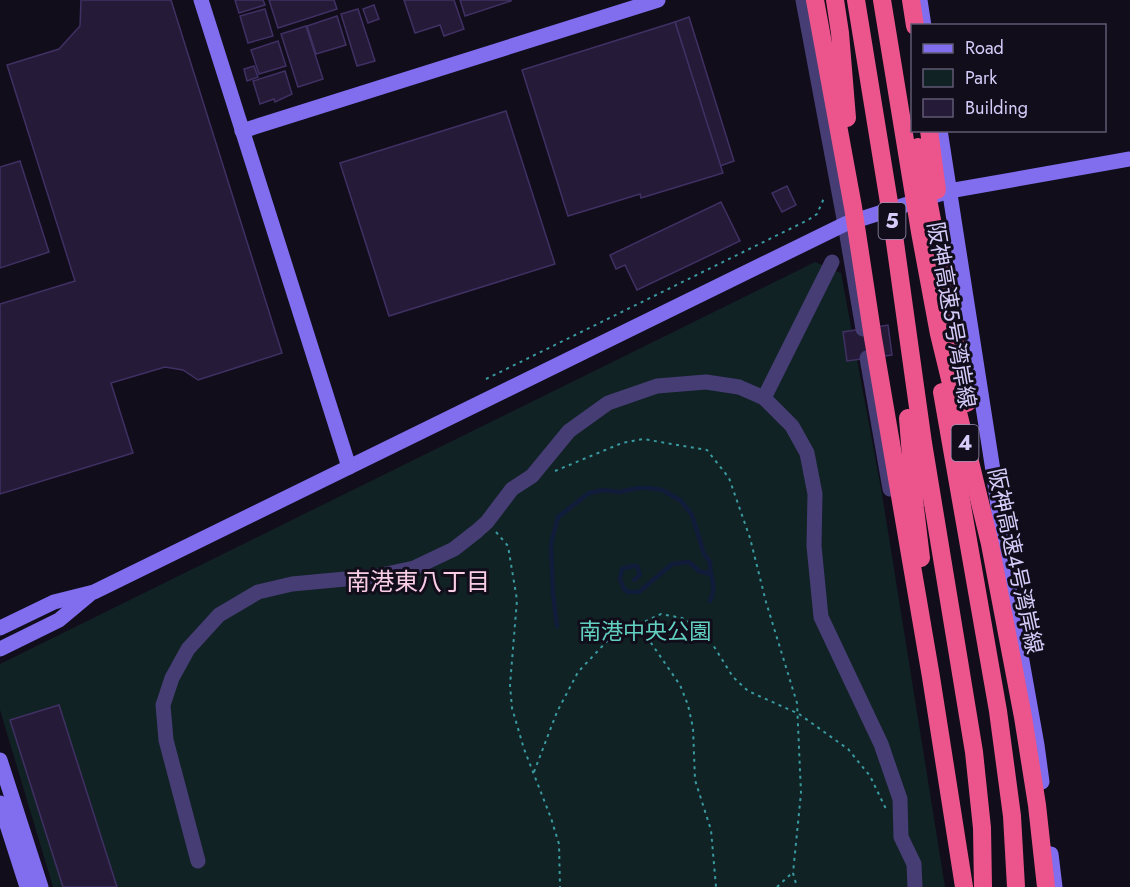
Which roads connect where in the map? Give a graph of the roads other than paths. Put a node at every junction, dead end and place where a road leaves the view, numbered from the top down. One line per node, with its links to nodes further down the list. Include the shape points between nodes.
1 (201, 0): 16 (street)
2 (658, 0): 16 (street)
3 (803, 0): 23 (street)
4 (815, 0): 22 (highway)
5 (835, 0): 22 (highway)
6 (851, 0): 40 (highway, via 886,221 915,508 954,763)
7 (856, 0): 42 (highway, 阪神高速5号湾岸線 / 5, via 974,752)
8 (876, 0): 43 (highway, 阪神高速5号湾岸線 / 5, via 998,711 1012,816)
9 (882, 0): 44 (highway, 阪神高速4号湾岸線 / 4, via 935,312 990,544 1021,706)
10 (893, 0): 15 (highway)
11 (911, 0): 13 (highway)
12 (920, 0): 14 (street)
13 (915, 24)
14 (924, 24)
15 (911, 108)
16 (242, 131): 29 (street)
17 (915, 132): 25 (highway)
18 (929, 132): 25 (highway)
19 (940, 132): 21 (street)
20 (1130, 159): 21 (street)
21 (949, 191): 23 (street); 30 (street)
22 (854, 207): 41 (highway)
23 (845, 224): 26 (street); 29 (street)
24 (832, 262): 28 (street)
25 (945, 281): 30 (highway)
26 (863, 329)
27 (867, 358): 41 (street)
28 (764, 398): 36 (street, via 739,387 706,382 657,386 608,403 569,430 532,476 512,489 487,522 454,549 414,568 258,592 219,615 188,649 163,705 166,740); 39 (street, via 792,426 807,453 815,494 814,546 821,617 881,744 900,799 901,837 914,864)
29 (349, 467): 31 (street)
30 (1009, 588): 45 (street, via 1037,745)
31 (94, 592): 32 (street, via 54,602); 33 (street, via 59,620)
32 (0, 628)
33 (0, 650)
34 (0, 760): 38 (street)
35 (0, 803): 37 (street)
36 (198, 861)
37 (27, 887)
38 (41, 887)
39 (915, 887)
40 (955, 887)
41 (964, 887)
42 (983, 887)
43 (1016, 887)
44 (1046, 887)
45 (1055, 887)

